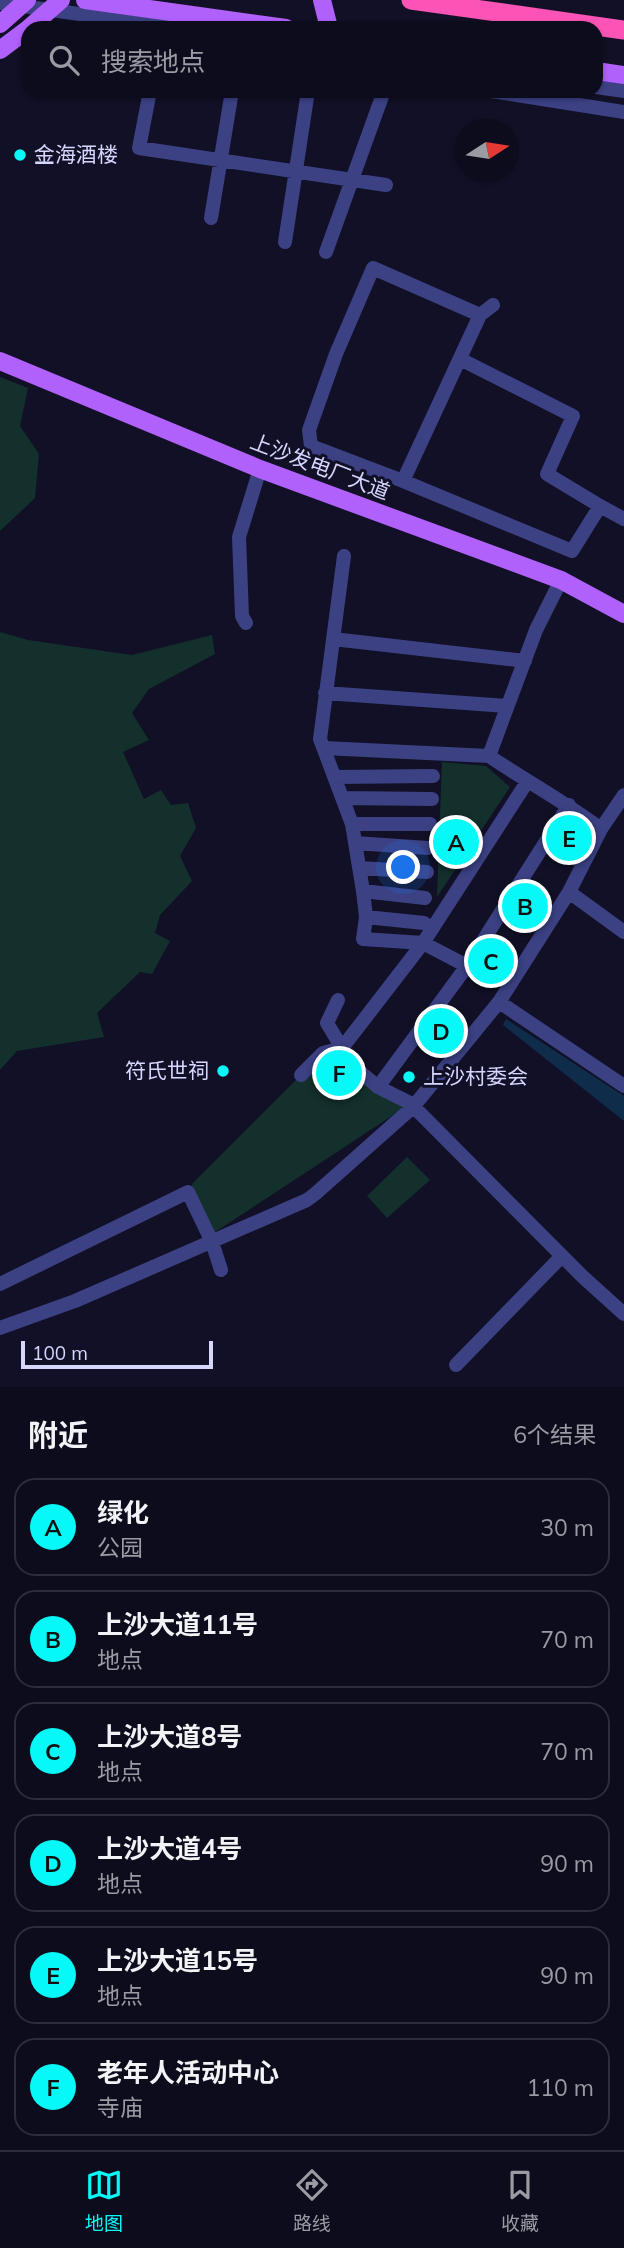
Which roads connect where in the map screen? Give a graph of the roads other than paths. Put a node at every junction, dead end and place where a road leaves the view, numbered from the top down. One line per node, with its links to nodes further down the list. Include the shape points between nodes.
1 (85, 0): 9 (main road)
2 (322, 0): 10 (main road)
3 (411, 0): 11 (highway)
4 (0, 3): 5 (street)
5 (24, 3): 6 (street); 12 (main road)
6 (56, 5): 7 (main road); 8 (street)
7 (39, 21)
8 (142, 21)
9 (236, 21)
10 (327, 21)
11 (560, 21)
12 (0, 24)
13 (603, 27): 14 (highway)
14 (624, 30)
15 (21, 37): 16 (main road)
16 (0, 50)
17 (603, 72): 18 (main road)
18 (624, 75)
19 (603, 88): 20 (street)
20 (624, 91)
21 (149, 98): 27 (street, via 139,148)
22 (231, 98): 27 (street)
23 (307, 98): 28 (street)
24 (381, 98): 29 (street)
25 (538, 98): 26 (street)
26 (624, 111)
27 (221, 160): 28 (street); 31 (street)
28 (296, 170): 29 (street); 32 (street)
29 (352, 180): 30 (street); 33 (street)
30 (386, 185)
31 (211, 218)
32 (285, 242)
33 (326, 252)
34 (493, 305): 35 (street)
35 (480, 315): 36 (street); 39 (street, via 373,268 309,430 311,446)
36 (460, 359): 39 (street); 40 (street, via 573,416 547,474)
37 (0, 362): 38 (main road, 上沙发电厂大道)
38 (260, 469): 43 (main road, 上沙发电厂大道); 45 (street, via 239,537)
39 (403, 481): 40 (street, via 572,551)
40 (600, 506): 41 (street)
41 (624, 519)
42 (344, 556): 46 (street)
43 (561, 580): 44 (main road, 上沙发电厂大道); 47 (street)
44 (624, 614)
45 (246, 623)
46 (333, 639): 47 (street); 48 (street)
47 (525, 661): 49 (street)
48 (326, 693): 49 (street); 50 (street, via 320,733)
49 (507, 706): 51 (street)
50 (324, 748): 51 (street); 53 (street)
51 (489, 756): 54 (street)
52 (433, 776): 53 (street)
53 (336, 777): 56 (street)
54 (527, 782): 58 (street); 72 (street)
55 (624, 795): 61 (street)
56 (343, 797): 57 (street); 59 (street)
57 (432, 799)
58 (569, 805): 61 (street); 73 (street)
59 (352, 824): 60 (street); 62 (street)
60 (430, 824)
61 (601, 829): 67 (street)
62 (355, 843): 63 (street); 64 (street)
63 (428, 848)
64 (359, 868): 65 (street); 66 (street)
65 (427, 872)
66 (363, 891): 68 (street); 69 (street)
67 (569, 892): 71 (street); 75 (street)
68 (425, 898)
69 (366, 917): 70 (street); 72 (street, via 363,939)
70 (424, 923)
71 (624, 932)
72 (423, 943): 73 (street); 76 (street)
73 (467, 966): 78 (street)
74 (338, 1000): 76 (street, via 327,1023)
75 (499, 1002): 79 (street); 80 (street)
76 (342, 1048): 77 (street, via 323,1053); 78 (street, via 346,1060)
77 (301, 1075)
78 (378, 1087): 80 (street)
79 (624, 1087)
80 (413, 1107): 81 (street, via 307,1200); 82 (street)
81 (212, 1242): 83 (street); 84 (street, via 188,1192); 86 (street)
82 (562, 1256): 85 (street); 87 (street)
83 (221, 1270)
84 (0, 1284)
85 (624, 1314)
86 (0, 1328)
87 (456, 1365)

